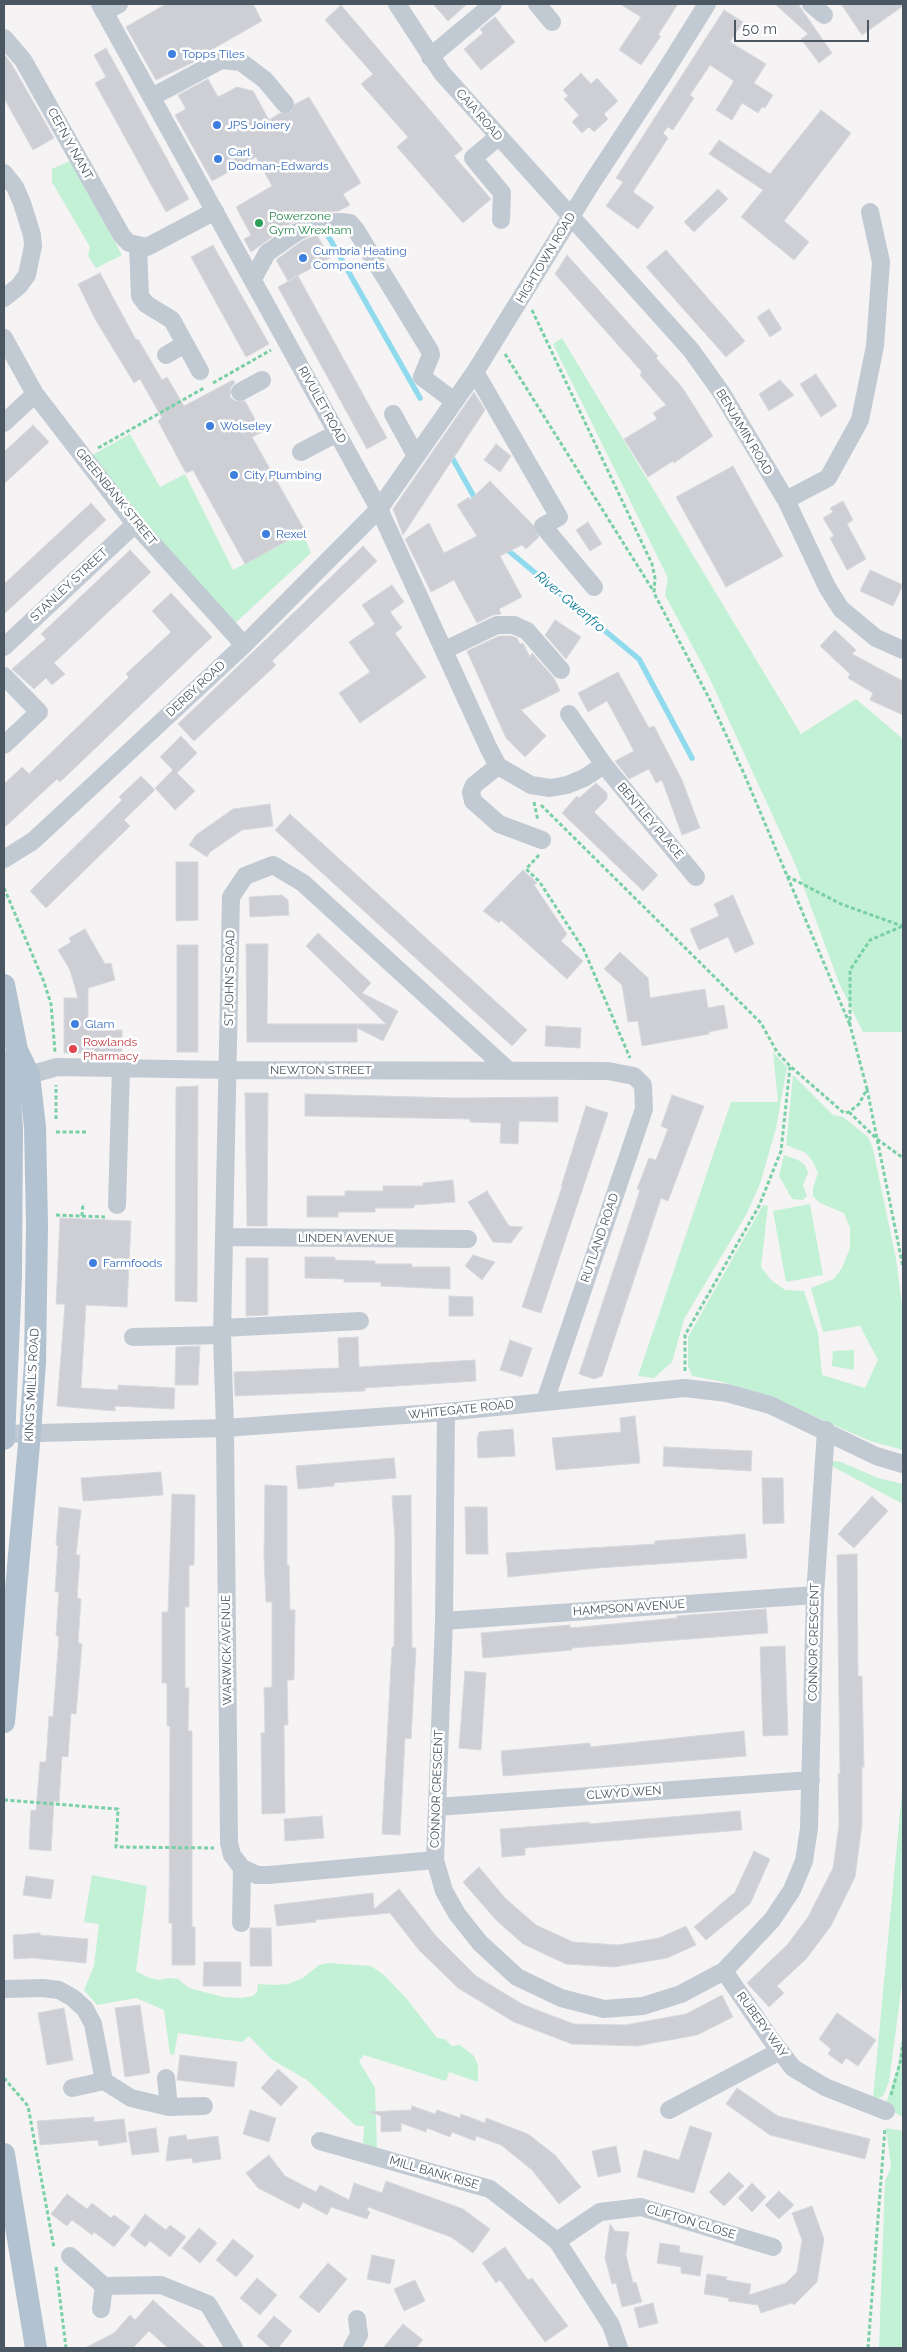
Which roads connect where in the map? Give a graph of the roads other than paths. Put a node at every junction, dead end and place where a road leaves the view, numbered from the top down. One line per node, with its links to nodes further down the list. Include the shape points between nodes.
1 (397, 4): 8 (street, CAIA ROAD)
2 (493, 4): 8 (street)
3 (537, 4): 6 (street)
4 (707, 4): 15 (street, HIGHTOWN ROAD)
5 (108, 7): 9 (street, RIVULET ROAD)
6 (552, 22)
7 (4, 38): 17 (street, CEFN Y NANT, via 23,60 122,236)
8 (430, 56): 11 (street, CAIA ROAD)
9 (152, 97): 10 (street, via 220,60 241,62 265,80); 13 (street, RIVULET ROAD)
10 (285, 104)
11 (498, 137): 15 (street, CAIA ROAD); 16 (street, via 474,158 502,193)
12 (4, 173): 19 (street, via 22,203 33,246 28,275)
13 (215, 211): 17 (street, via 157,244); 18 (street, RIVULET ROAD)
14 (870, 212): 34 (street, via 881,262 875,346 860,420 828,478)
15 (570, 218): 24 (street, HIGHTOWN ROAD); 34 (street, BENJAMIN ROAD, via 691,350 721,392)
16 (501, 220)
17 (138, 247): 21 (street, via 140,296 146,304 172,320)
18 (253, 279): 28 (street, via 267,253 298,232 318,223 350,223 430,351 422,377); 31 (street, RIVULET ROAD)
19 (4, 298)
20 (4, 338): 27 (street, GREENBANK STREET)
21 (184, 344): 22 (street); 23 (street)
22 (166, 355)
23 (200, 371)
24 (475, 372): 28 (street, HIGHTOWN ROAD); 37 (street, via 559,517 543,526)
25 (262, 380): 26 (street)
26 (240, 392)
27 (34, 394): 30 (street); 36 (street, GREENBANK STREET)
28 (454, 402): 33 (street, HIGHTOWN ROAD)
29 (393, 414): 33 (street)
30 (4, 423)
31 (337, 432): 32 (street); 35 (street, RIVULET ROAD)
32 (302, 452)
33 (416, 456): 35 (street, HIGHTOWN ROAD)
34 (786, 500): 41 (street, BENJAMIN ROAD, via 827,587 841,609 876,638)
35 (379, 509): 38 (street, DERBY ROAD); 40 (street, RIVULET ROAD)
36 (135, 524): 38 (street, GREENBANK STREET); 39 (street, STANLEY STREET)
37 (594, 587)
38 (244, 645): 49 (street, DERBY ROAD, via 33,841)
39 (4, 647)
40 (444, 650): 42 (street, via 497,625 514,625 527,631); 47 (street, RIVULET ROAD)
41 (903, 650)
42 (561, 670)
43 (4, 676): 45 (street, via 40,712)
44 (569, 714): 46 (street, BENTLEY PLACE)
45 (4, 744)
46 (604, 765): 47 (street, via 584,778 550,788 531,785); 50 (street, BENTLEY PLACE)
47 (498, 766): 48 (street, via 474,785 471,792 473,801 499,824)
48 (542, 840)
49 (4, 859)
50 (696, 877)
51 (4, 985): 55 (main road, KING'S MILL'S ROAD, via 17,1050)
52 (121, 1068): 53 (street, NEWTON STREET); 55 (street, NEWTON STREET, via 56,1067); 57 (street)
53 (228, 1070): 54 (street, NEWTON STREET); 54 (street, ST JOHN'S ROAD, via 231,897 245,876 273,865 303,883); 58 (street, ST JOHN'S ROAD)
54 (509, 1072): 56 (street, NEWTON STREET, via 608,1071)
55 (18, 1076): 67 (main road, KING'S MILL'S ROAD, via 36,1127 35,1364); 68 (main road, KING'S MILL'S ROAD, via 12,1128 12,1266)
56 (634, 1076): 63 (street, RUTLAND ROAD, via 643,1085 644,1108)
57 (117, 1205)
58 (225, 1237): 59 (street, LINDEN AVENUE); 61 (street, ST JOHN'S ROAD)
59 (468, 1239)
60 (360, 1321): 61 (street)
61 (222, 1332): 62 (street); 65 (street, ST JOHN'S ROAD)
62 (133, 1337)
63 (545, 1401): 64 (street, WHITEGATE ROAD); 66 (street, WHITEGATE ROAD, via 685,1388 727,1393 770,1405)
64 (446, 1412): 65 (street, WHITEGATE ROAD); 72 (street, CONNOR CRESCENT)
65 (225, 1428): 67 (street, WHITEGATE ROAD); 77 (street, WARWICK AVENUE, via 231,1849)
66 (826, 1430): 70 (street, WHITEGATE ROAD, via 876,1456); 71 (street, CONNOR CRESCENT)
67 (30, 1433): 68 (street, WHITEGATE ROAD); 73 (main road, KING'S MILL'S ROAD)
68 (4, 1434): 69 (main road, KING'S MILL'S ROAD)
69 (4, 1439)
70 (903, 1464)
71 (815, 1595): 72 (street, HAMPSON AVENUE); 74 (street, CONNOR CRESCENT)
72 (444, 1621): 75 (street, CONNOR CRESCENT)
73 (4, 1722)
74 (811, 1780): 75 (street, CLWYD WEN); 79 (street, CONNOR CRESCENT, via 804,1861 792,1890 772,1920)
75 (437, 1807): 76 (street, CONNOR CRESCENT)
76 (435, 1860): 77 (street, via 269,1875 257,1875); 79 (street, CONNOR CRESCENT, via 444,1891 480,1944 517,1977 561,1998 604,2009 643,2006 681,1994)
77 (242, 1868): 78 (street)
78 (240, 1923)
79 (724, 1971): 81 (street, RUBERY WAY)
80 (4, 1989): 83 (street, via 60,1990 85,2009 93,2024)
81 (780, 2051): 87 (street); 88 (street, RUBERY WAY, via 793,2068 825,2087)
82 (166, 2078): 86 (street)
83 (104, 2081): 84 (street); 86 (street, via 131,2098)
84 (72, 2088)
85 (204, 2106): 86 (street)
86 (169, 2107)
87 (670, 2110)
88 (886, 2111)
89 (320, 2141): 91 (street, MILL BANK RISE, via 490,2189)
90 (4, 2154): 97 (main road)
91 (556, 2241): 92 (street, CLIFTON CLOSE, via 600,2212 641,2207); 100 (street, MILL BANK RISE, via 611,2325)
92 (773, 2246)
93 (60, 2256): 94 (street)
94 (104, 2286): 95 (street); 98 (street, via 161,2285 208,2304)
95 (100, 2309)
96 (356, 2320): 99 (street, via 359,2335)
97 (36, 2348)
98 (234, 2348)
99 (352, 2348)
100 (619, 2348)

